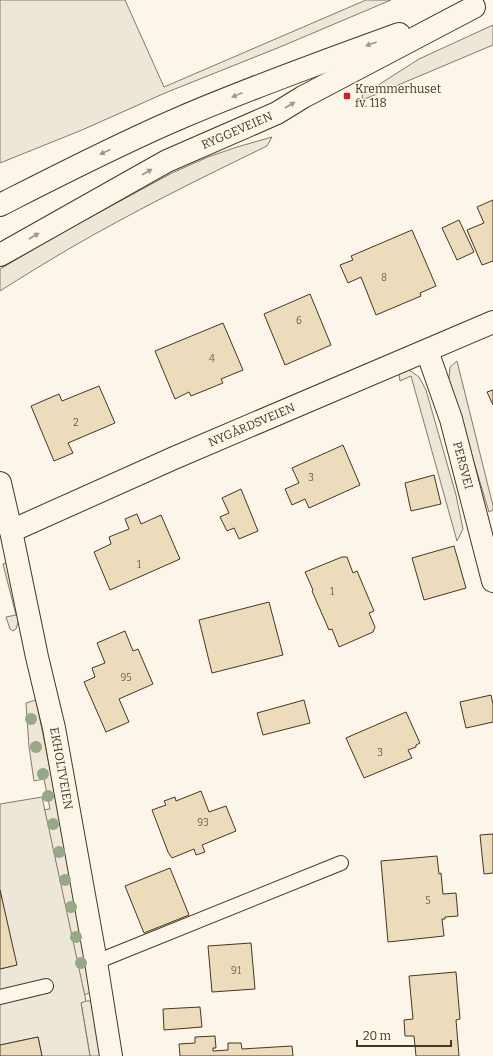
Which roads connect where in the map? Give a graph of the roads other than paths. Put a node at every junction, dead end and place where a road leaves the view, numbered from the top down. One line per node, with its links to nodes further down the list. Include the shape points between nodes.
1 (483, 4): 2 (street, RYGGEVEIEN, one-way to 2, via 294,72 179,118 102,153); 3 (street, RYGGEVEIEN, one-way to 1, via 167,161 277,113)
2 (0, 205)
3 (0, 255)
4 (493, 322): 5 (street, NYGÅRDSVEIEN)
5 (427, 351): 7 (street, NYGÅRDSVEIEN, via 174,458); 8 (street, PERSVEI, via 451,419)
6 (0, 483): 7 (street, EKHOLTVEIEN)
7 (11, 531): 10 (street, EKHOLTVEIEN, via 54,728)
8 (493, 581)
9 (341, 863): 10 (lane)
10 (96, 962): 13 (street, EKHOLTVEIEN)
11 (46, 986): 12 (lane)
12 (0, 997)
13 (111, 1056)

